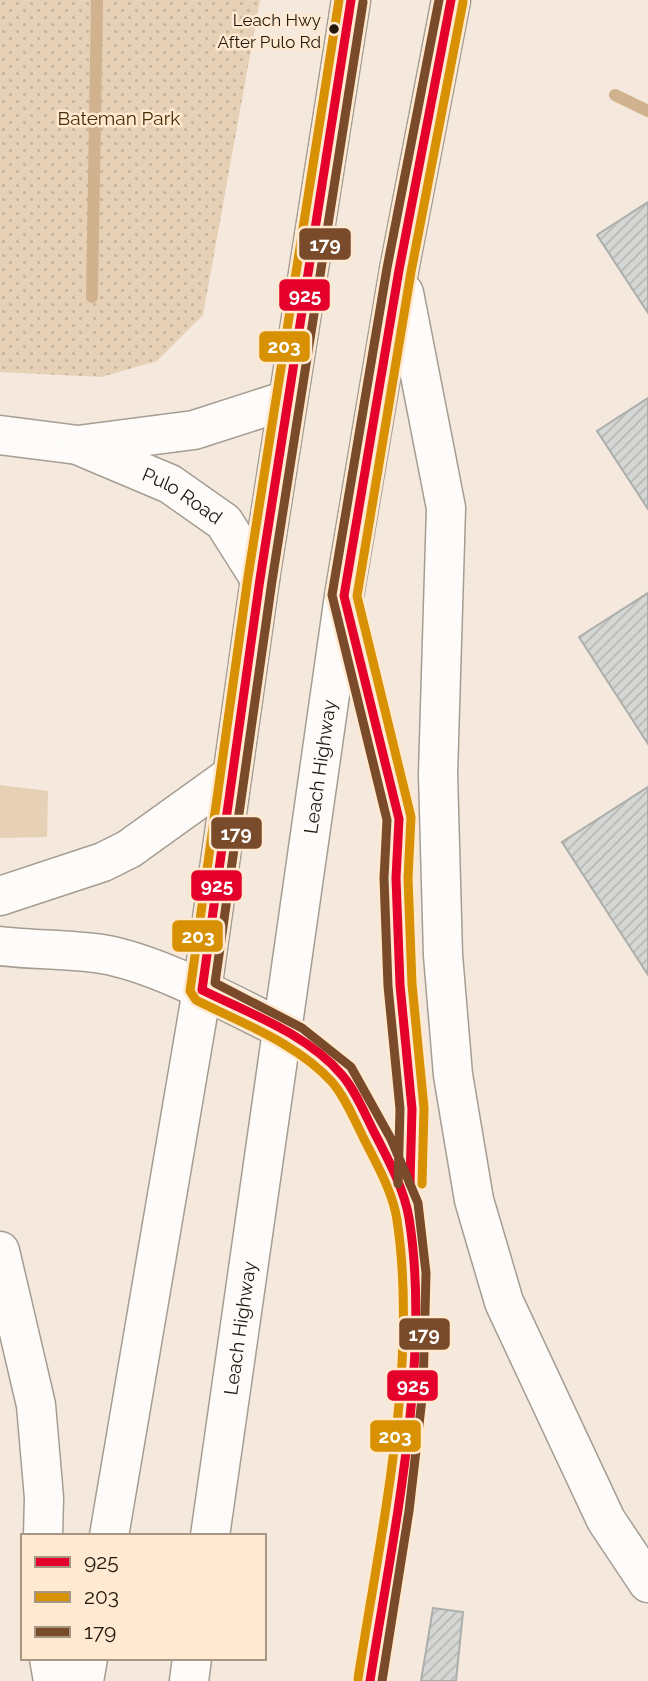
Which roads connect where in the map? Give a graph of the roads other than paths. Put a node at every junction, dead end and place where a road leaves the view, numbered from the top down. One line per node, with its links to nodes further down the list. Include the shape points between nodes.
1 (351, 0): 4 (main road)
2 (451, 0): 3 (main road, Leach Highway)
3 (399, 270): 12 (main road, Leach Highway, via 344,596); 17 (main road, via 446,508 438,774 443,955 453,1075 474,1200 504,1302 606,1520)
4 (287, 400): 6 (main road, Pulo Road, via 194,430); 7 (main road)
5 (0, 435): 6 (main road, Pulo Road)
6 (78, 445): 7 (main road, Pulo Road, via 170,484 224,522)
7 (260, 579): 8 (main road)
8 (233, 775): 9 (main road, via 129,849); 11 (main road)
9 (0, 896)
10 (0, 946): 11 (main road, via 103,954)
11 (202, 990): 12 (main road); 15 (main road)
12 (282, 1029): 16 (main road, Leach Highway)
13 (0, 1251): 14 (main road, via 36,1405)
14 (43, 1534)
15 (109, 1534)
16 (210, 1534)
17 (648, 1583)
18 (49, 1660): 21 (main road)
19 (88, 1660): 22 (main road)
20 (192, 1660): 23 (main road)
21 (53, 1681)
22 (84, 1681)
23 (189, 1681)

